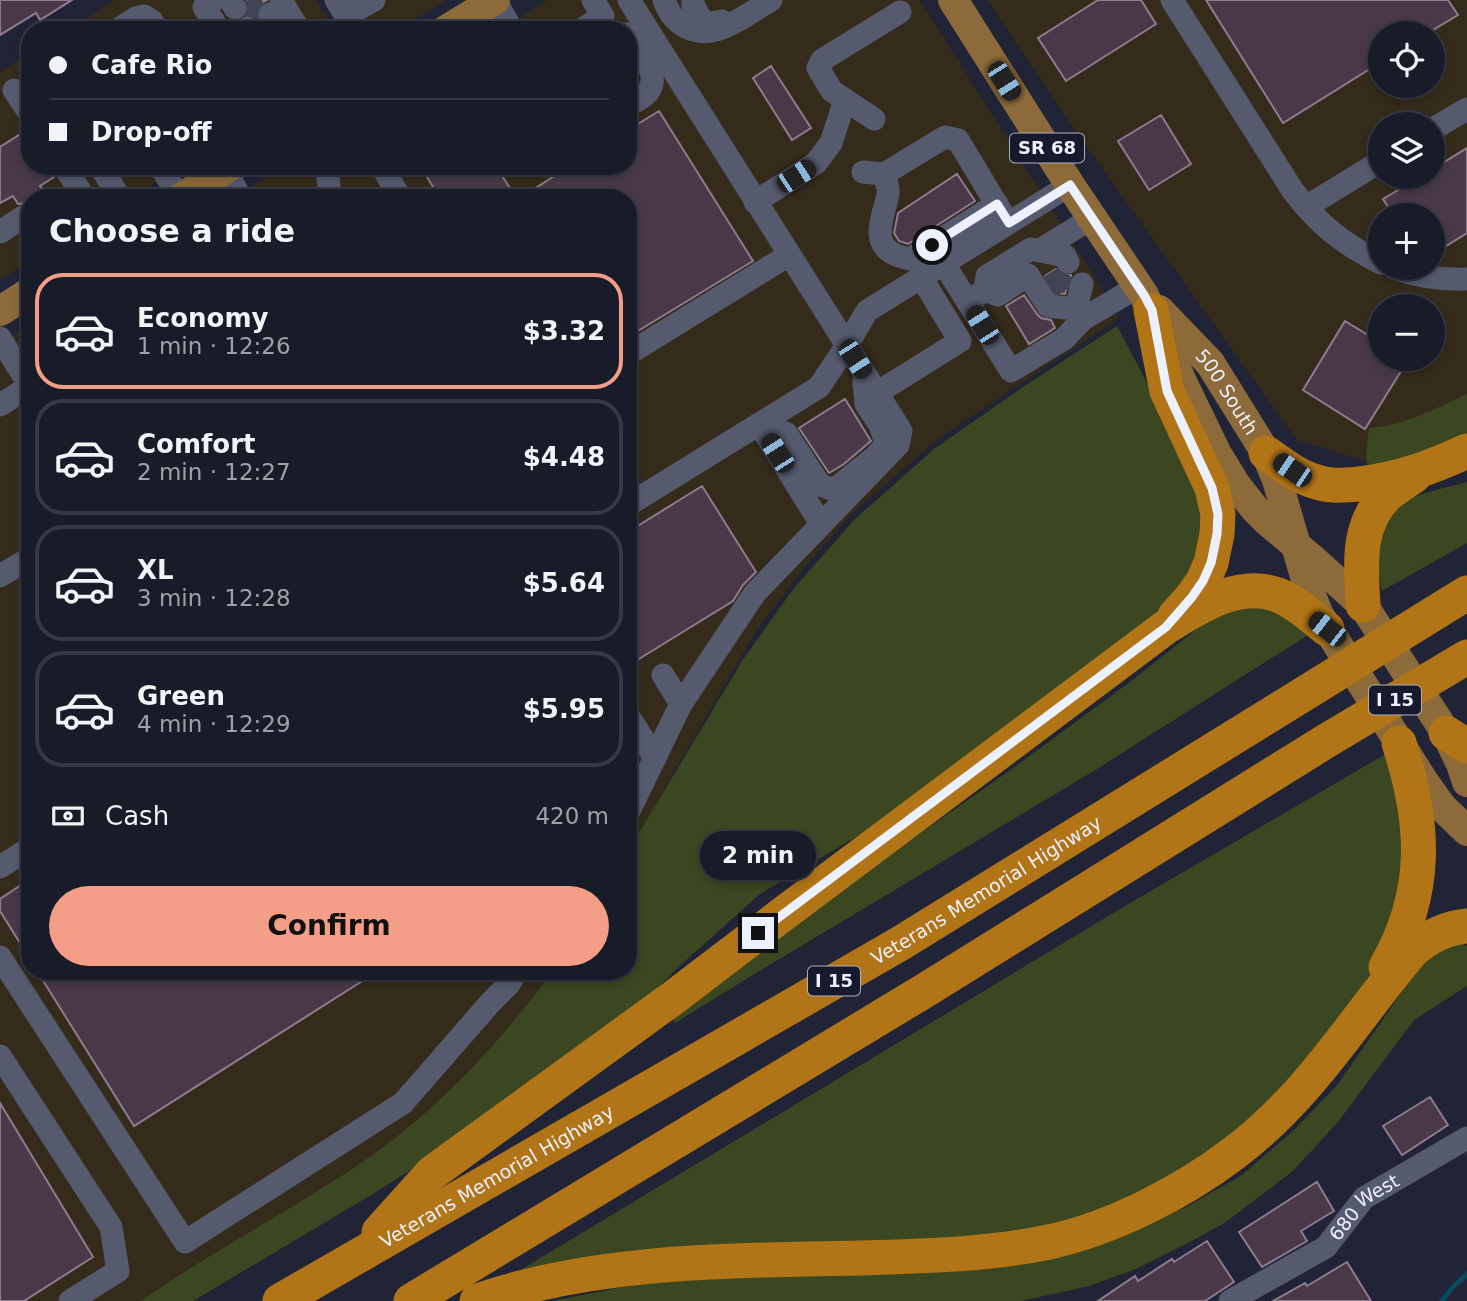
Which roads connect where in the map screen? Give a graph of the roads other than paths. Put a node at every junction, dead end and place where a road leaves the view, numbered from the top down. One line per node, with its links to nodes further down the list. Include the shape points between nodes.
1 (374, 0): 13 (lane)
2 (629, 0): 31 (lane)
3 (664, 0): 7 (lane, via 676,22 708,32 724,28)
4 (674, 0): 18 (lane, via 678,14 689,22)
5 (692, 0): 18 (lane)
6 (758, 0): 18 (lane, via 721,22)
7 (771, 0)
8 (953, 0): 29 (main road, 500 South / SR 68)
9 (1172, 0): 32 (lane)
10 (598, 8): 17 (lane)
11 (474, 9): 16 (lane)
12 (900, 12): 23 (lane, via 822,60 818,68 832,91)
13 (346, 15)
14 (131, 21): 15 (lane, via 144,16)
15 (152, 21)
16 (496, 21)
17 (619, 21)
18 (704, 24)
19 (637, 48): 22 (lane, via 652,71 652,81 647,93)
20 (14, 90): 21 (lane)
21 (21, 100)
22 (637, 100)
23 (845, 100): 25 (lane); 31 (lane, via 831,143 816,163)
24 (1467, 109): 26 (lane)
25 (874, 119)
26 (1445, 123)
27 (1368, 169): 32 (lane)
28 (217, 175): 30 (main road)
29 (1070, 185): 33 (lane); 35 (main road, 500 South / SR 68)
30 (194, 189)
31 (755, 202): 38 (lane)
32 (1306, 207): 39 (lane, via 1328,230)
33 (1003, 214): 33 (lane, via 958,140 945,137 873,173 889,191 879,237 884,247 903,257 910,259); 40 (lane)
34 (21, 218): 36 (lane)
35 (1092, 218): 37 (lane); 46 (main road, 500 South / SR 68)
36 (0, 232)
37 (1040, 250): 41 (lane); 45 (lane, via 1031,249 987,276)
38 (789, 255): 49 (lane); 50 (lane)
39 (1368, 256)
40 (944, 264): 42 (lane); 45 (lane)
41 (1060, 266)
42 (921, 277): 49 (lane, via 867,311); 54 (lane, via 960,341)
43 (1467, 279): 44 (lane)
44 (1445, 280)
45 (976, 296): 47 (lane, via 998,295 1028,275 1048,306); 47 (lane, via 1011,371 1063,339)
46 (1145, 297): 47 (lane); 58 (main road, 500 South / SR 68, via 1210,363); 62 (main road, 500 South / SR 68, via 1227,472 1255,509); 67 (highway, via 1167,391 1212,488 1218,514 1213,554 1203,581)
47 (1077, 301)
48 (0, 338): 51 (lane)
49 (847, 345): 52 (lane); 56 (lane, via 819,387)
50 (637, 348)
51 (21, 372)
52 (863, 372): 54 (lane); 56 (lane, via 866,404 880,425 884,447 839,486 820,485 786,433)
53 (21, 392): 55 (lane)
54 (877, 393): 61 (lane, via 901,431 898,445)
55 (0, 405)
56 (760, 427): 60 (lane); 61 (lane)
57 (1467, 451): 59 (highway)
58 (1266, 453): 59 (highway, via 1304,478 1324,484 1368,483); 62 (main road, 500 South / SR 68)
59 (1420, 472): 66 (highway, via 1386,497 1369,519 1362,551)
60 (637, 501)
61 (821, 524): 71 (lane, via 755,593)
62 (1296, 545): 66 (main road, 500 South / SR 68); 68 (main road, 500 South / SR 68)
63 (21, 563): 64 (lane)
64 (0, 576)
65 (1467, 593): 87 (highway, Veterans Memorial Highway / I 15, via 901,943)
66 (1363, 605): 73 (main road, 500 South / SR 68)
67 (1166, 627): 68 (highway, via 1227,595 1253,590 1292,602); 87 (highway, via 673,998 432,1172)
68 (1327, 629): 74 (main road, 500 South / SR 68)
69 (1466, 658): 90 (highway, I 15)
70 (663, 675): 71 (lane)
71 (681, 704): 75 (lane)
72 (637, 729): 75 (lane)
73 (1457, 739): 76 (main road, 500 South / SR 68, via 1455,751)
74 (1399, 743): 78 (main road, 500 South / SR 68, via 1442,807); 84 (highway, via 1417,817 1417,887 1400,940)
75 (655, 758): 77 (lane)
76 (1467, 782)
77 (637, 795)
78 (1467, 831)
79 (21, 854): 80 (lane)
80 (0, 867)
81 (1467, 926): 84 (highway, via 1450,928 1420,943)
82 (0, 957): 83 (lane, via 184,1242 403,1104)
83 (511, 980)
84 (1351, 1028): 91 (highway, via 1307,1086 1234,1153 1160,1200 1073,1235 976,1252 609,1270)
85 (0, 1056): 88 (lane, via 111,1227 118,1271)
86 (1467, 1138): 92 (lane, 680 West, via 1364,1198 1326,1247)
87 (358, 1255): 89 (highway, Veterans Memorial Highway / I 15)
88 (70, 1301)
89 (279, 1301)
90 (411, 1301)
91 (477, 1301)
92 (1230, 1301)

